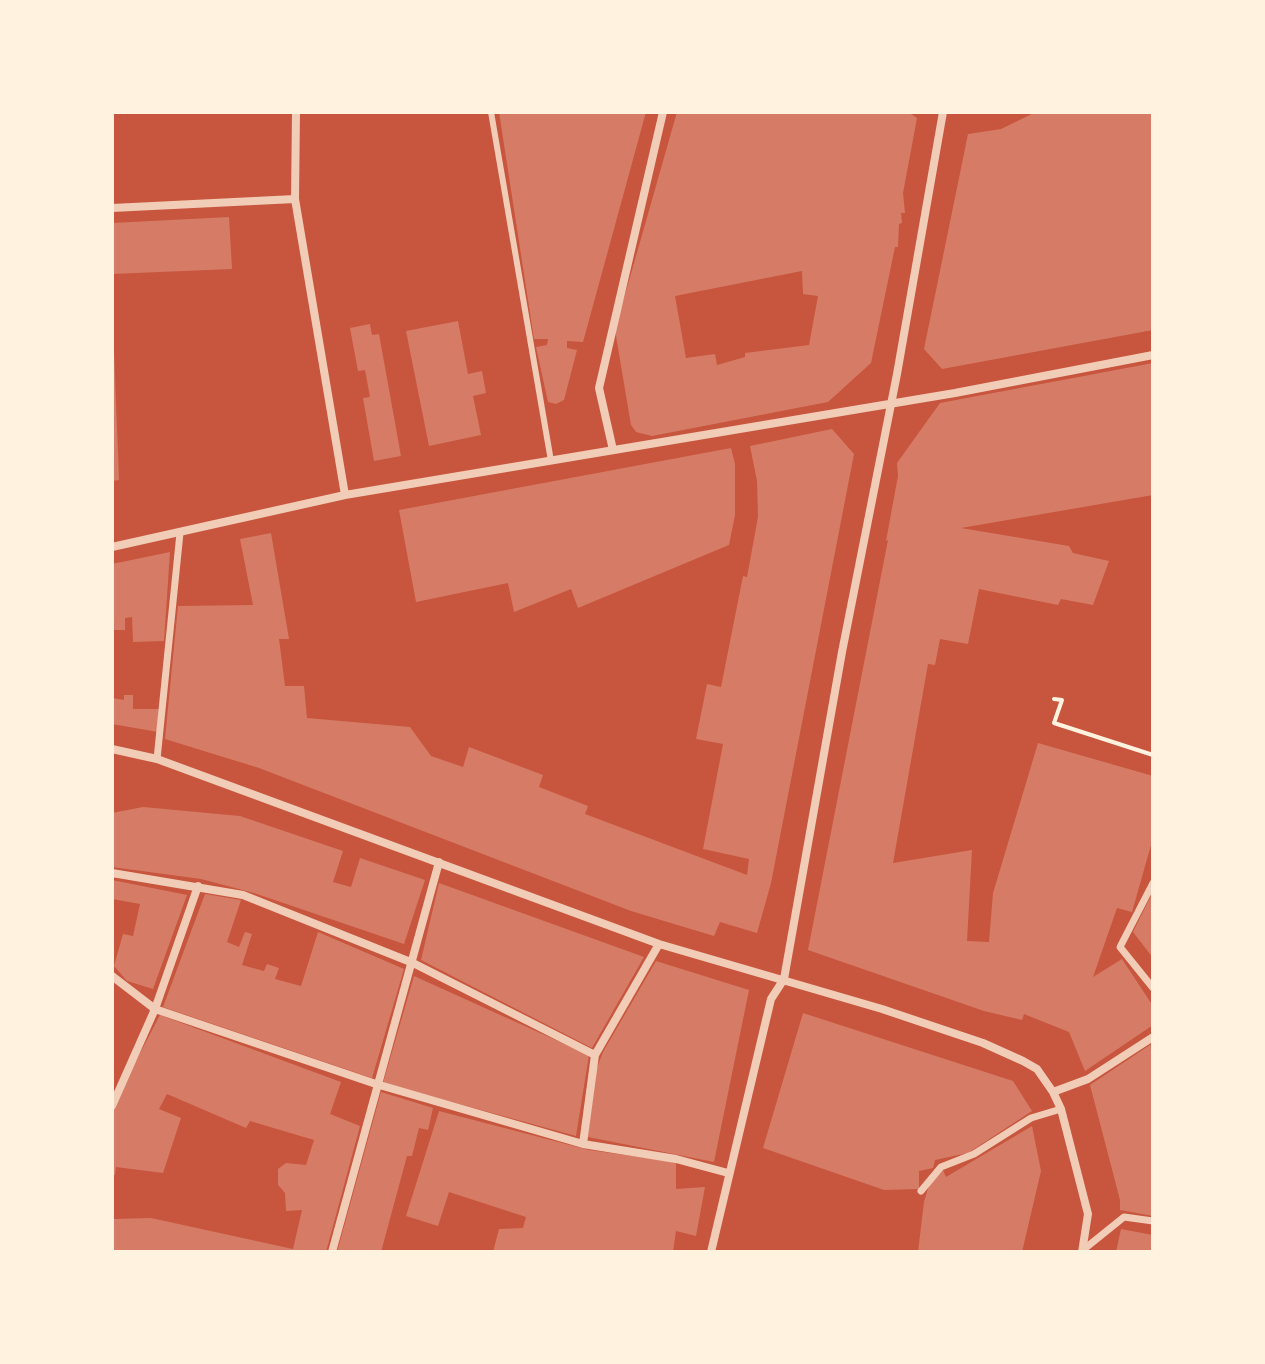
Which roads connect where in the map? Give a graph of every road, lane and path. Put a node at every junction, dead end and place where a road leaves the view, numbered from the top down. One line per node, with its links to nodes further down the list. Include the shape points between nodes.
1 (296, 112): 5 (street)
2 (491, 112): 10 (lane)
3 (663, 112): 9 (street, via 599,388)
4 (943, 112): 8 (street)
5 (295, 199): 6 (street); 11 (street)
6 (112, 208)
7 (1153, 355): 8 (street)
8 (890, 404): 9 (street); 25 (street)
9 (613, 450): 10 (street)
10 (551, 461): 11 (street)
11 (345, 495): 12 (street)
12 (180, 533): 13 (street); 17 (street)
13 (112, 547)
14 (1054, 699): 16 (path, via 1062,700 1054,723)
15 (112, 749): 17 (street)
16 (1153, 755)
17 (157, 759): 18 (street)
18 (439, 862): 22 (street); 23 (street)
19 (112, 873): 21 (street)
20 (1153, 883): 26 (street, via 1120,947)
21 (198, 886): 23 (street, via 243,895); 27 (street)
22 (659, 944): 25 (street); 29 (street)
23 (413, 963): 29 (street); 30 (street)
24 (112, 976): 27 (street)
25 (784, 979): 31 (street, via 983,1043 1037,1069); 35 (street, via 771,999)
26 (1153, 988)
27 (155, 1009): 30 (street); 32 (street)
28 (1153, 1037): 31 (street, via 1088,1079)
29 (595, 1055): 34 (street)
30 (376, 1084): 34 (street); 39 (street)
31 (1053, 1092): 33 (street)
32 (112, 1106)
33 (1061, 1109): 36 (street, via 1031,1118 974,1154 941,1167); 38 (street, via 1088,1214)
34 (583, 1144): 35 (street)
35 (728, 1173): 40 (street)
36 (921, 1191)
37 (1153, 1221): 38 (street, via 1124,1217)
38 (1083, 1251)
39 (332, 1252)
40 (711, 1252)

